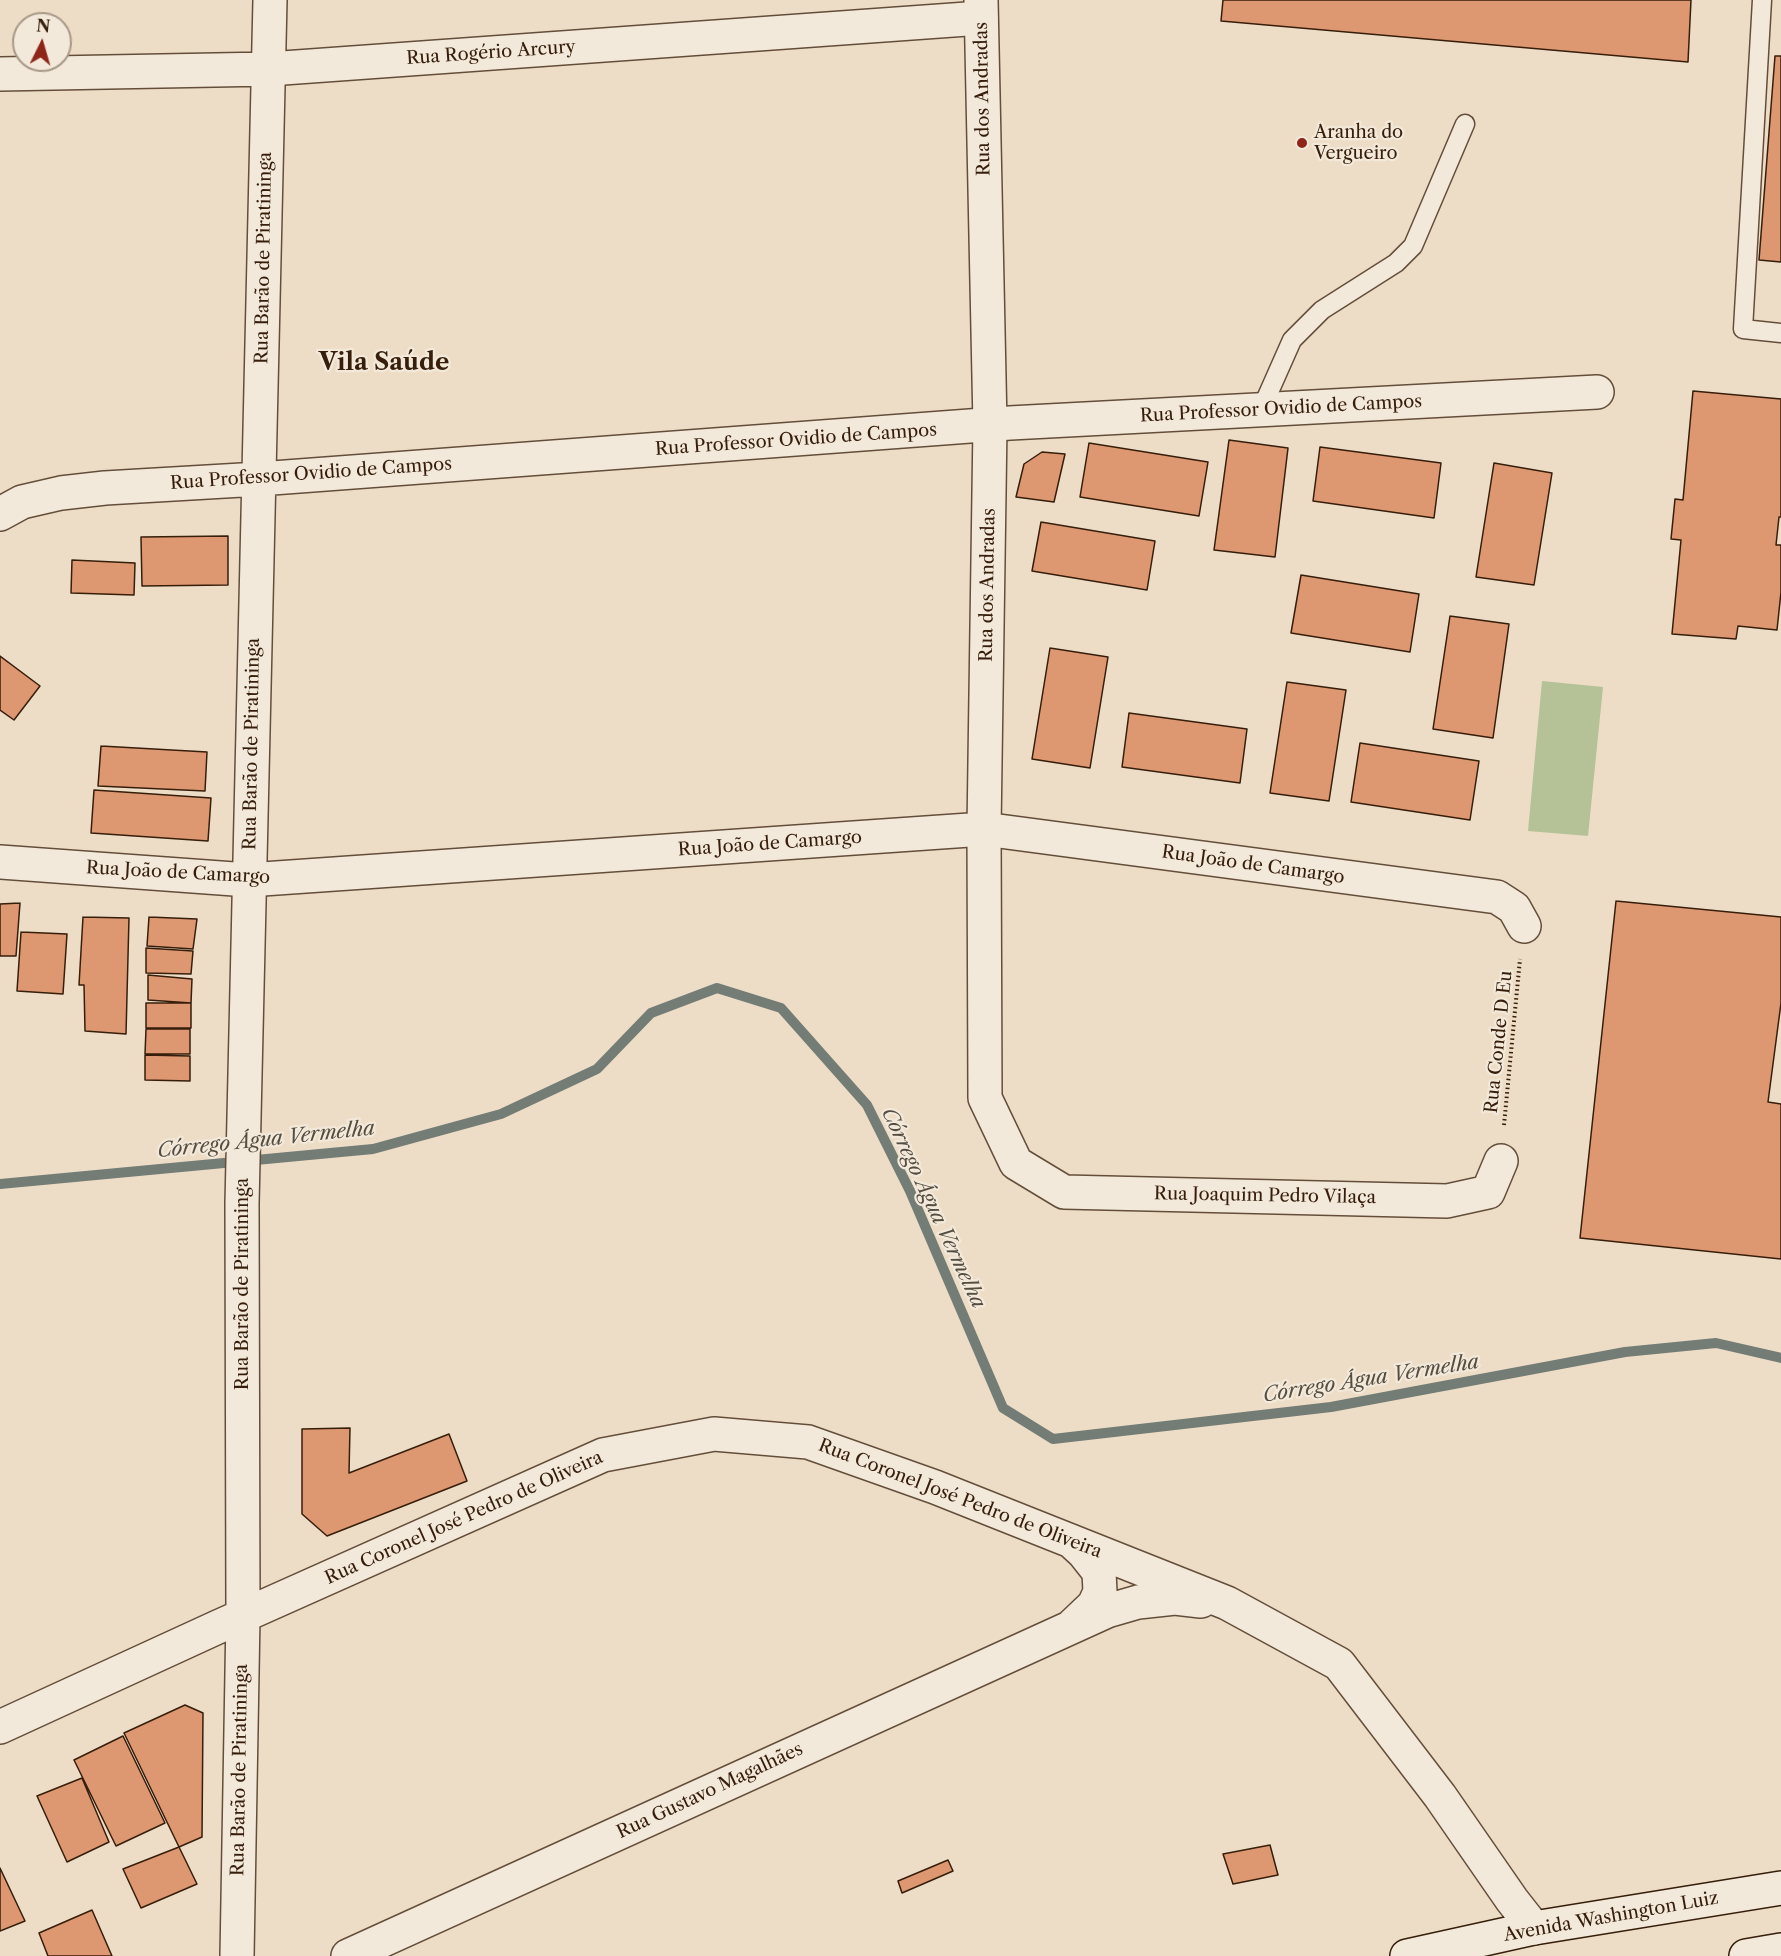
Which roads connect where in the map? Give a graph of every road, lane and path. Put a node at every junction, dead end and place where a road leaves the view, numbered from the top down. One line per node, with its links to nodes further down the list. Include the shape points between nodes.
1 (270, 0): 4 (street, Rua Barão de Piratininga)
2 (1762, 0): 7 (lane, via 1743,329)
3 (981, 9): 4 (street, Rua Rogério Arcury); 10 (street, Rua dos Andradas)
4 (269, 69): 5 (street, Rua Rogério Arcury); 11 (street, Rua Barão de Piratininga)
5 (0, 74)
6 (1465, 124): 9 (lane, via 1413,246 1396,263 1322,310 1292,340)
7 (1781, 333)
8 (1597, 392): 9 (street, Rua Professor Ovidio de Campos)
9 (1261, 410): 10 (street, Rua Professor Ovidio de Campos)
10 (990, 425): 11 (street, Rua Professor Ovidio de Campos); 13 (street, Rua dos Andradas)
11 (259, 479): 12 (street, Rua Professor Ovidio de Campos, via 61,493 21,502); 15 (street, Rua Barão de Piratininga)
12 (0, 514)
13 (984, 829): 15 (street, Rua João de Camargo); 16 (street, Rua João de Camargo, via 1497,897 1514,908); 18 (street, Rua dos Andradas, via 985,1098)
14 (0, 862): 15 (street, Rua João de Camargo)
15 (248, 880): 21 (street, Rua Barão de Piratininga, via 242,1203)
16 (1524, 926): 17 (path, Rua Conde D Eu)
17 (1501, 1161): 18 (street, Rua Joaquim Pedro Vilaça, via 1488,1192 1447,1200 1064,1192)
18 (1016, 1163)
19 (1069, 1540): 20 (street, Rua Coronel José Pedro de Oliveira); 21 (street, Rua Coronel José Pedro de Oliveira, via 808,1442 714,1434 603,1455); 22 (street, Rua Gustavo Magalhães, via 1098,1572 1100,1592 1094,1605)
20 (1227, 1603): 22 (street, Rua Gustavo Magalhães, via 1175,1598 1138,1602); 25 (street, Rua Coronel José Pedro de Oliveira, via 1339,1664)
21 (243, 1616): 23 (street, Rua Coronel José Pedro de Oliveira); 27 (street, Rua Barão de Piratininga)
22 (1072, 1626): 28 (street, Rua Gustavo Magalhães)
23 (0, 1727)
24 (1781, 1888): 25 (street, Avenida Washington Luiz)
25 (1534, 1928): 29 (street, Avenida Washington Luiz)
26 (1781, 1950): 30 (street)
27 (237, 1956)
28 (348, 1956)
29 (1407, 1956)
30 (1746, 1956)

